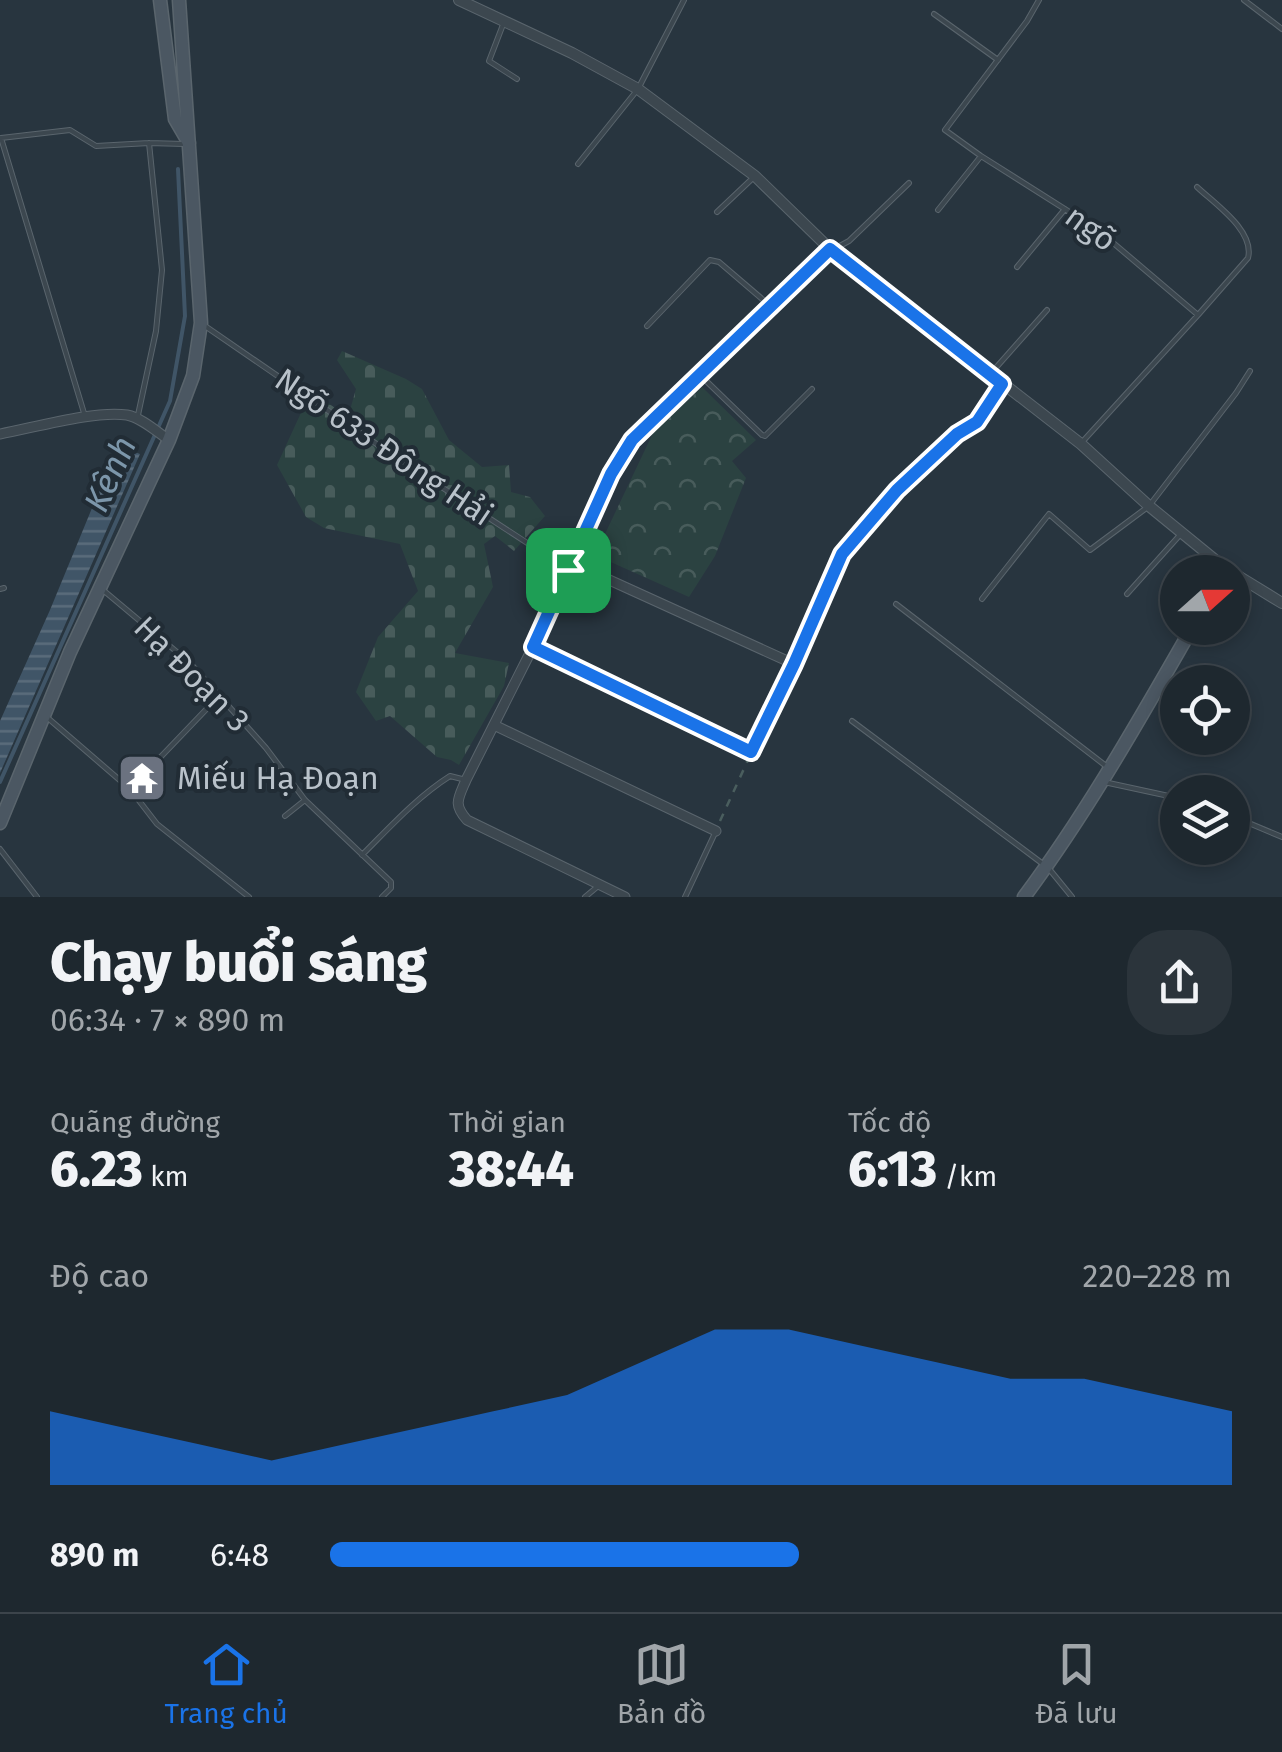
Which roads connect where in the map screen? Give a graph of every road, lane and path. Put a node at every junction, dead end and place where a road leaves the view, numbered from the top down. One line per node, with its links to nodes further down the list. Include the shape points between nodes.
1 (160, 0): 17 (main road, via 175,119)
2 (180, 0): 17 (main road)
3 (459, 0): 8 (street)
4 (491, 0): 8 (lane)
5 (684, 0): 14 (lane)
6 (1039, 0): 12 (lane, ngõ)
7 (1244, 0): 11 (lane)
8 (484, 12): 10 (street)
9 (934, 14): 12 (lane)
10 (504, 22): 13 (lane, via 489,61); 14 (street)
11 (1282, 30)
12 (998, 60): 18 (lane, ngõ, via 945,130)
13 (517, 79)
14 (638, 89): 19 (lane); 20 (street)
15 (0, 138): 16 (lane, via 70,130 96,146); 38 (lane)
16 (150, 143): 17 (lane); 39 (lane, via 162,270)
17 (190, 145): 31 (main road)
18 (981, 156): 23 (lane, ngõ); 24 (lane)
19 (578, 164)
20 (755, 176): 25 (lane); 26 (street)
21 (908, 183): 26 (lane, via 849,241)
22 (1197, 187): 30 (lane, via 1250,246 1248,258)
23 (1066, 209): 27 (lane); 30 (lane, ngõ)
24 (938, 210)
25 (717, 212)
26 (830, 249): 28 (street); 34 (street)
27 (1016, 267)
28 (771, 306): 32 (lane, via 710,260); 35 (street)
29 (1047, 310): 34 (lane)
30 (1198, 315): 42 (lane)
31 (201, 323): 41 (main road, via 193,376); 47 (lane, Ngõ 633 Đông Hải)
32 (647, 326)
33 (1250, 371): 43 (lane)
34 (990, 374): 36 (street)
35 (700, 375): 37 (lane, via 762,436); 47 (street, via 632,440)
36 (1002, 384): 42 (street); 45 (lane, via 977,422 897,490)
37 (812, 390)
38 (86, 417): 39 (street); 40 (street)
39 (136, 419): 41 (street)
40 (0, 434)
41 (166, 438): 49 (main road)
42 (1081, 444): 43 (street)
43 (1150, 506): 44 (street); 51 (lane, via 1090,550 1049,514)
44 (1182, 533): 46 (street); 50 (lane)
45 (842, 554): 56 (path)
46 (1207, 555)
47 (570, 566): 55 (street); 56 (street)
48 (1250, 585): 52 (street)
49 (99, 587): 57 (lane, Hạ Đoạn 3); 58 (main road)
50 (1127, 594)
51 (982, 600)
52 (1282, 603)
53 (896, 604): 62 (lane)
54 (1182, 645): 62 (main road)
55 (533, 647): 60 (street); 61 (street)
56 (794, 664): 61 (path)
57 (219, 696): 64 (lane); 66 (lane, Hạ Đoạn 3)
58 (45, 716): 64 (lane); 68 (main road)
59 (852, 721): 74 (lane)
60 (494, 725): 63 (street); 70 (street)
61 (751, 752): 70 (path)
62 (1107, 776): 65 (lane); 74 (main road)
63 (466, 780): 73 (lane, via 444,780); 75 (street, via 457,802 467,820)
64 (130, 789): 77 (lane, via 157,824)
65 (1160, 792)
66 (305, 800): 67 (lane); 73 (lane, Hạ Đoạn 3)
67 (285, 816)
68 (0, 823)
69 (1250, 824): 71 (lane)
70 (716, 831): 81 (lane)
71 (1282, 837)
72 (0, 849): 76 (lane)
73 (362, 854): 78 (lane, Hạ Đoạn 3, via 390,882)
74 (1047, 867): 82 (main road); 83 (lane)
75 (600, 885): 79 (lane); 80 (street)
76 (37, 897)
77 (249, 897)
78 (382, 897)
79 (585, 897)
80 (626, 897)
81 (685, 897)
82 (1024, 897)
83 (1072, 897)

